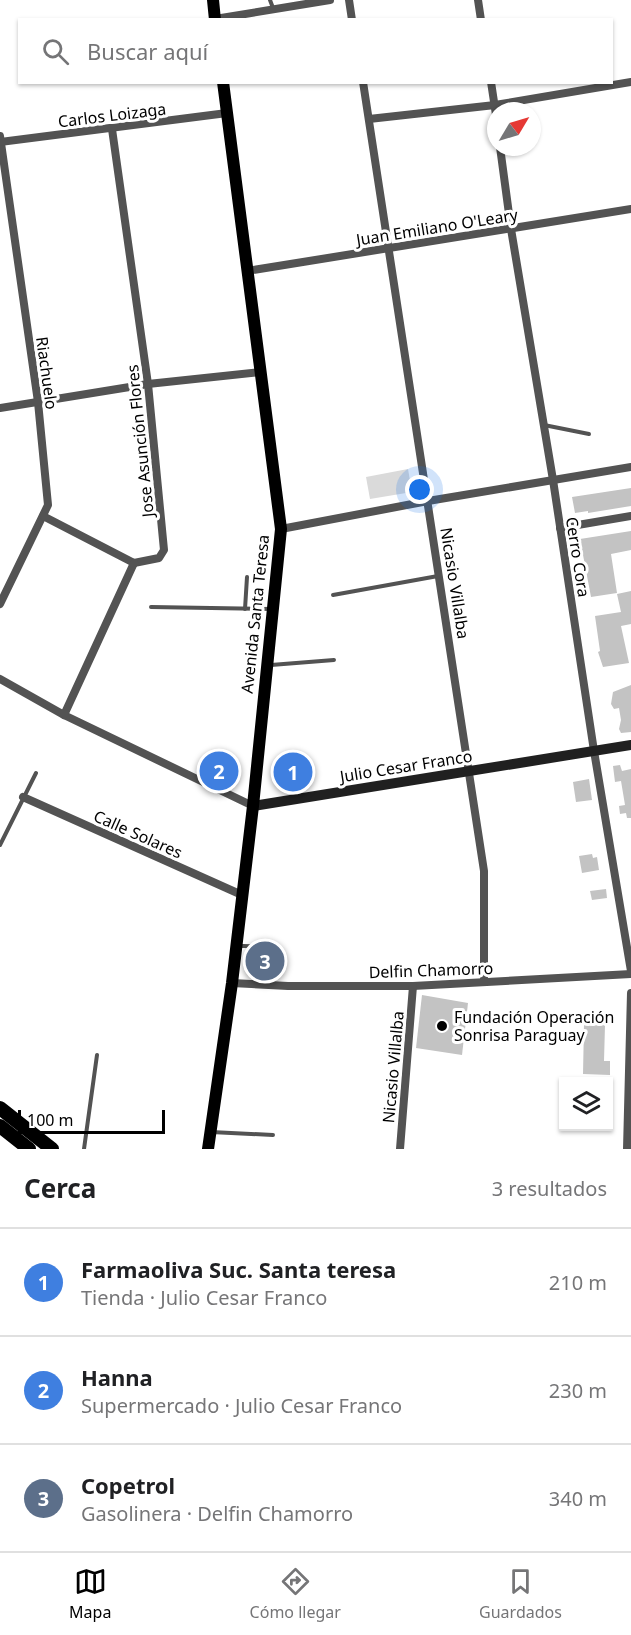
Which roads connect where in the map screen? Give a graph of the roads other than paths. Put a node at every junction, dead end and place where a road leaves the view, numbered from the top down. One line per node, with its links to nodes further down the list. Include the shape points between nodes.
1 (214, 0): 7 (main road)
2 (270, 0): 6 (lane)
3 (330, 0): 6 (street)
4 (349, 0): 9 (street)
5 (478, 0): 10 (street)
6 (273, 9): 8 (street)
7 (215, 18)
8 (221, 18)
9 (352, 18)
10 (481, 18)
11 (631, 82): 16 (street)
12 (223, 84): 18 (main road, Avenida Santa Teresa)
13 (363, 84): 19 (street, Nicasio Villalba)
14 (491, 84): 15 (street)
15 (494, 102)
16 (513, 102)
17 (487, 106): 19 (street)
18 (227, 113): 20 (street, Carlos Loizaga); 27 (main road, Avenida Santa Teresa)
19 (369, 119): 26 (street, Nicasio Villalba)
20 (112, 129): 22 (street, Carlos Loizaga); 29 (street, Jose Asunción Flores)
21 (0, 136): 22 (street, Riachuelo)
22 (0, 142): 30 (street, Riachuelo)
23 (501, 156): 25 (street, Cerro Cora)
24 (631, 209): 25 (street, Juan Emiliano O'Leary)
25 (512, 229): 26 (street, Juan Emiliano O'Leary); 32 (street, Cerro Cora)
26 (388, 248): 27 (street, Juan Emiliano O'Leary); 36 (street, Nicasio Villalba)
27 (247, 271): 28 (main road, Avenida Santa Teresa)
28 (260, 372): 29 (street); 40 (main road, Avenida Santa Teresa)
29 (148, 384): 30 (street); 41 (street, Jose Asunción Flores, via 164,550 159,558)
30 (38, 402): 31 (street); 37 (street, Riachuelo, via 48,505)
31 (0, 408)
32 (544, 425): 33 (lane); 35 (street, Cerro Cora)
33 (589, 434)
34 (631, 467): 35 (street)
35 (553, 480): 36 (street); 39 (street, Cerro Cora)
36 (428, 501): 40 (street); 42 (street, Nicasio Villalba)
37 (43, 516): 41 (street); 45 (street, Riachuelo)
38 (631, 516): 39 (street)
39 (560, 528): 54 (street, Cerro Cora)
40 (281, 530): 48 (main road, Avenida Santa Teresa)
41 (134, 563): 52 (street)
42 (440, 575): 44 (lane); 55 (street, Nicasio Villalba)
43 (246, 577): 47 (lane)
44 (333, 595)
45 (0, 604)
46 (151, 607): 47 (lane)
47 (245, 609): 48 (lane)
48 (273, 609): 50 (main road, Avenida Santa Teresa)
49 (334, 660): 50 (lane)
50 (267, 666): 58 (main road, Avenida Santa Teresa)
51 (0, 679): 52 (street)
52 (64, 715): 58 (street)
53 (631, 745): 54 (street, Julio Cesar Franco)
54 (594, 751): 55 (street, Julio Cesar Franco); 62 (street, Cerro Cora)
55 (470, 771): 58 (street, Julio Cesar Franco); 63 (street, Nicasio Villalba, via 484,871)
56 (36, 773): 57 (lane)
57 (23, 797): 59 (lane); 60 (street, Calle Solares)
58 (253, 806): 60 (main road, Avenida Santa Teresa)
59 (0, 845)
60 (242, 895): 61 (main road, Avenida Santa Teresa)
61 (237, 945): 64 (main road, Avenida Santa Teresa); 65 (lane, via 257,947 266,954)
62 (631, 972): 63 (street, Delfin Chamorro)
63 (484, 982): 66 (street, Delfin Chamorro)
64 (232, 983): 65 (street, Delfin Chamorro); 71 (main road, Avenida Santa Teresa)
65 (262, 984): 66 (street, Delfin Chamorro)
66 (413, 986): 77 (street, Nicasio Villalba)
67 (631, 993): 78 (street)
68 (97, 1054): 75 (lane)
69 (0, 1108): 74 (highway)
70 (1, 1129): 73 (highway)
71 (211, 1132): 72 (lane); 76 (main road, Avenida Santa Teresa)
72 (273, 1135)
73 (29, 1149)
74 (52, 1149)
75 (84, 1149)
76 (208, 1149)
77 (400, 1149)
78 (627, 1149)

